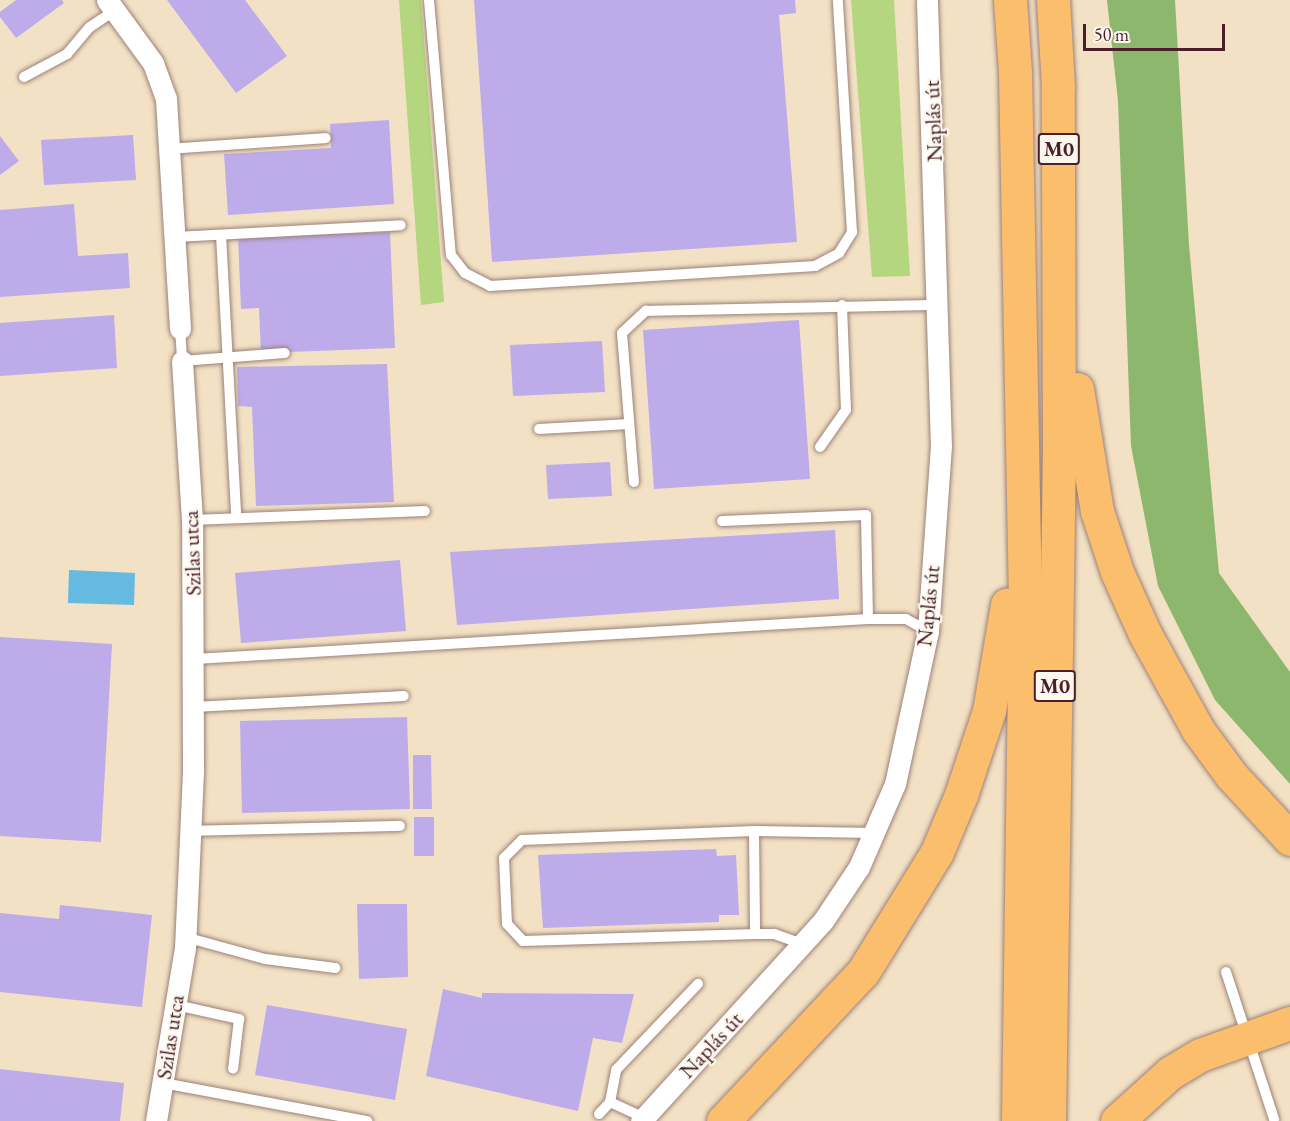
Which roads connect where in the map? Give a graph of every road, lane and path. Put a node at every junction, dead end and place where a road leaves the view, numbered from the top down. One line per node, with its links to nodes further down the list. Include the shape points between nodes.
1 (429, 0): 2 (lane, via 451,255 465,273 490,286 815,266 839,253 852,232)
2 (838, 0)
3 (927, 0): 15 (street, Naplás út)
4 (1010, 0): 24 (highway, M0)
5 (1053, 0): 13 (highway, M0, via 1058,87)
6 (111, 5): 7 (lane, via 67,54); 9 (street, Szilas utca, via 153,63 166,99)
7 (24, 77)
8 (326, 138): 9 (lane)
9 (170, 149): 12 (street, Szilas utca)
10 (401, 225): 11 (lane)
11 (221, 235): 12 (lane); 18 (lane)
12 (175, 237): 16 (street, Szilas utca)
13 (1059, 297): 38 (highway, via 1073,349 1082,432 1097,510 1117,572 1174,691 1198,730 1231,775); 59 (highway, M0)
14 (842, 305): 15 (lane); 20 (lane, via 646,311 622,333); 22 (lane, via 846,410)
15 (938, 305): 30 (street, Naplás út, via 941,447)
16 (180, 329): 19 (lane, Szilas utca)
17 (285, 353): 18 (lane)
18 (228, 357): 19 (lane); 26 (lane)
19 (182, 361): 27 (street, Szilas utca)
20 (629, 424): 21 (lane); 23 (lane)
21 (539, 429)
22 (820, 447)
23 (634, 482)
24 (1023, 502): 57 (highway, via 989,711 937,852 863,972); 58 (highway, M0)
25 (425, 510): 26 (lane)
26 (236, 516): 27 (lane)
27 (192, 520): 31 (street, Szilas utca)
28 (722, 521): 29 (lane, via 866,514)
29 (868, 620): 30 (lane, via 906,620); 31 (lane)
30 (928, 631): 37 (street, Naplás út, via 895,784)
31 (195, 659): 33 (street, Szilas utca)
32 (404, 696): 33 (lane)
33 (194, 707): 35 (street, Szilas utca)
34 (400, 826): 35 (lane)
35 (190, 831): 40 (street, Szilas utca)
36 (754, 831): 37 (lane); 39 (lane); 39 (lane, via 522,840 504,858 507,924 523,941)
37 (874, 833): 41 (street, Naplás út, via 845,892)
38 (1290, 839)
39 (755, 934): 41 (lane, via 774,934)
40 (185, 937): 42 (lane, via 265,959); 45 (street, Szilas utca)
41 (802, 944): 53 (street, Naplás út)
42 (335, 968)
43 (1226, 972): 47 (lane)
44 (698, 984): 50 (lane, via 616,1070)
45 (176, 1005): 48 (lane, via 239,1019); 49 (street, Szilas utca)
46 (1290, 1023): 47 (highway)
47 (1245, 1036): 54 (lane); 60 (highway, via 1170,1073)
48 (233, 1069)
49 (163, 1083): 52 (lane); 55 (street, Szilas utca)
50 (610, 1102): 51 (lane); 53 (lane)
51 (599, 1114)
52 (313, 1116): 56 (lane)
53 (642, 1119)
54 (1274, 1119)
55 (156, 1121)
56 (367, 1121)
57 (723, 1121)
58 (1018, 1121)
59 (1049, 1121)
60 (1117, 1121)

